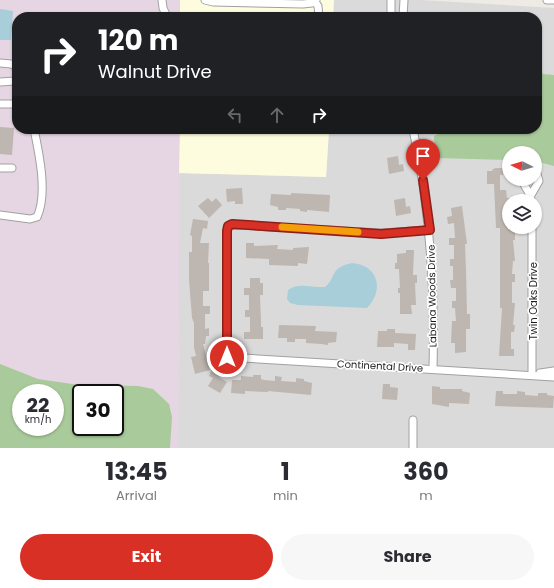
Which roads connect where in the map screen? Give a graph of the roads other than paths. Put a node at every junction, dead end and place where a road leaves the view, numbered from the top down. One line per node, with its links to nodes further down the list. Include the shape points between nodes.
1 (162, 0): 8 (street)
2 (205, 0): 7 (street, via 303,4)
3 (391, 0): 10 (street)
4 (404, 0): 11 (street)
5 (547, 0): 6 (street)
6 (554, 0)
7 (316, 1): 9 (street)
8 (165, 12)
9 (319, 12)
10 (391, 12)
11 (403, 12)
12 (0, 63): 13 (street)
13 (12, 64)
14 (12, 81): 15 (street)
15 (0, 82)
16 (0, 104): 17 (street)
17 (12, 104)
18 (35, 134): 22 (street, via 39,154 41,209 37,217 30,219)
19 (414, 134): 23 (street, Labana Woods Drive)
20 (0, 168): 21 (street)
21 (12, 168)
22 (0, 215)
23 (430, 230): 25 (street, Labana Woods Drive); 25 (street, Continental Drive, via 381,234 232,224 228,226 227,357)
24 (532, 234): 27 (street, Twin Oaks Drive)
25 (433, 368): 27 (street, Continental Drive)
26 (554, 371): 27 (street, Continental Drive)
27 (532, 375): 28 (street, Continental Drive)
28 (554, 377)
29 (413, 420): 30 (street)
30 (413, 448)

